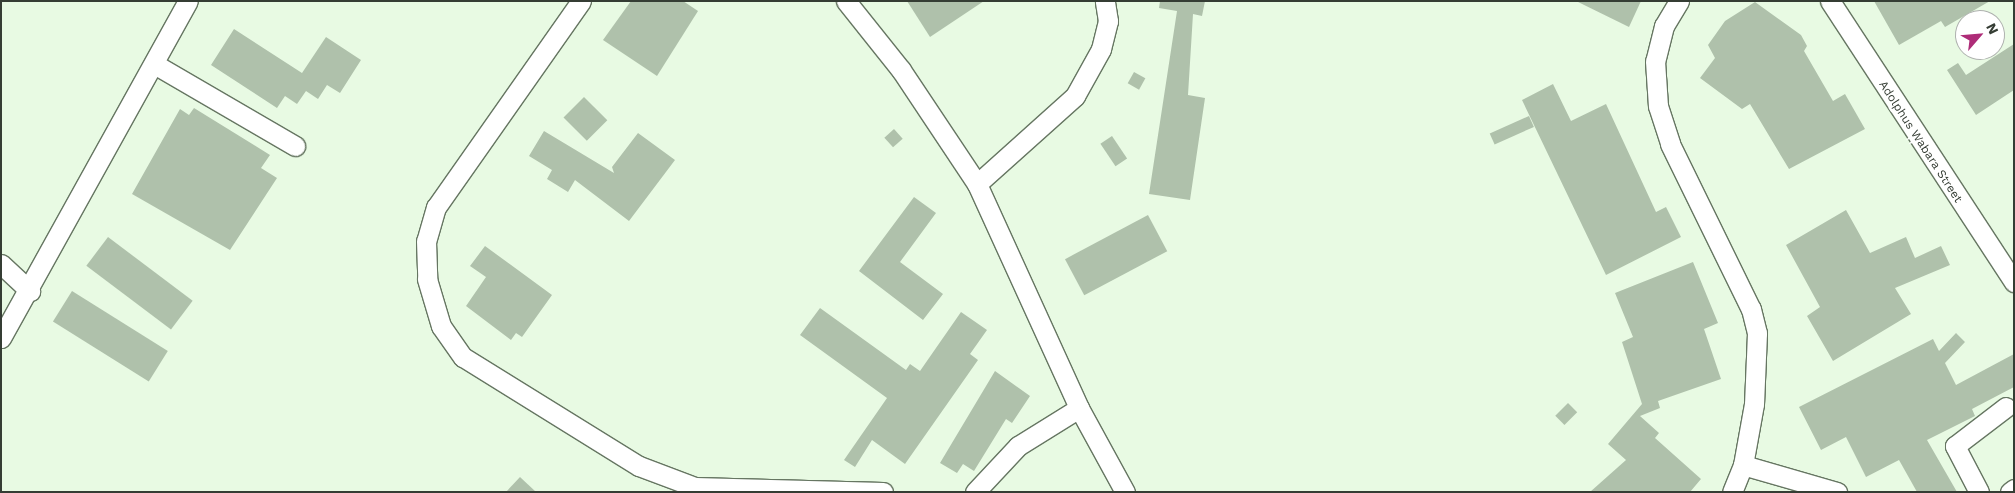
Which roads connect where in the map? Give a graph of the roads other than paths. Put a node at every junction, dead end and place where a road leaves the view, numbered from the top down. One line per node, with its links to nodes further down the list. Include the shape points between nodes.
1 (188, 1): 7 (street)
2 (582, 1): 18 (street, via 436,207 426,241 426,279 441,326 463,358 639,466 695,487)
3 (846, 1): 9 (street, via 901,70)
4 (1106, 1): 9 (street, via 1108,21 1101,49 1075,96)
5 (1679, 1): 16 (street, via 1664,26 1655,61 1658,106 1670,144 1755,326 1756,383)
6 (1830, 1): 11 (street, Adolphus Wabara Street)
7 (156, 65): 8 (street); 12 (street)
8 (295, 146)
9 (977, 184): 15 (street)
10 (1, 264): 12 (street)
11 (2014, 282)
12 (30, 291): 13 (street)
13 (1, 338)
14 (2006, 407): 23 (street, via 1955,446)
15 (1079, 408): 19 (street, via 1018,446); 20 (street)
16 (1743, 465): 21 (street); 22 (street)
17 (2014, 490): 24 (street)
18 (883, 492)
19 (975, 492)
20 (1125, 492)
21 (1732, 492)
22 (1837, 492)
23 (1979, 492)
24 (2010, 492)

